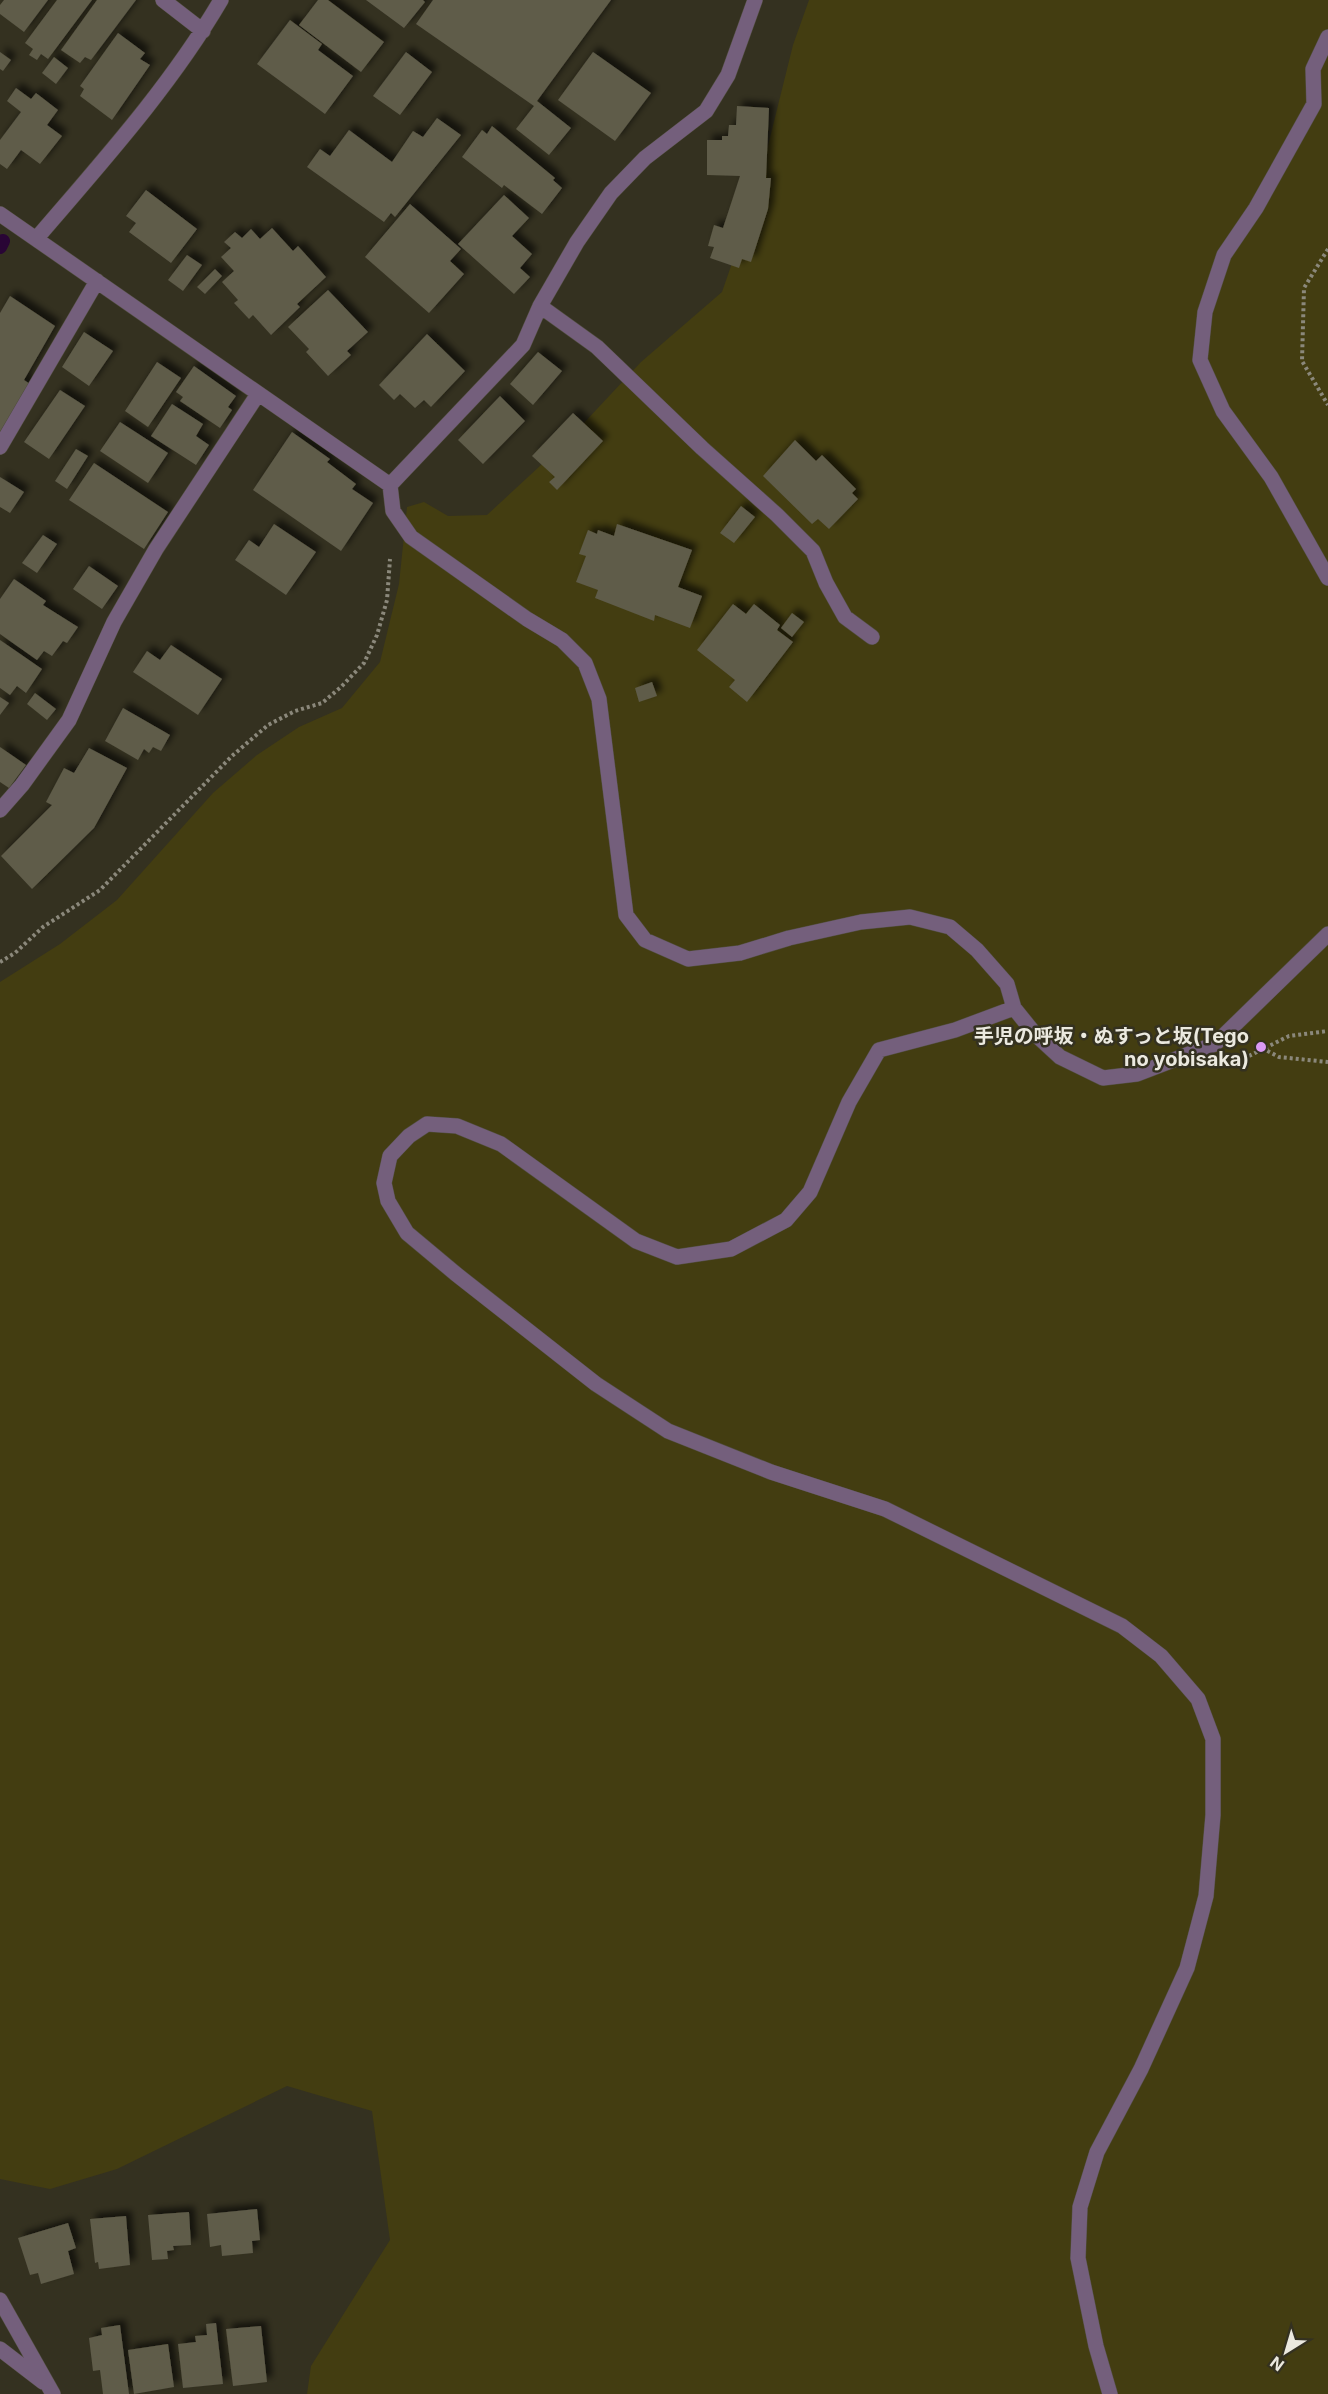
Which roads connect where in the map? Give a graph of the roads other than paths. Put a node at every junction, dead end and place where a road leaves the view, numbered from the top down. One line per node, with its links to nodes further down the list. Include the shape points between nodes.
1 (163, 0): 4 (street)
2 (221, 0): 4 (street)
3 (755, 0): 9 (street, via 728,75 706,111 645,158 611,193)
4 (203, 31): 7 (street, via 121,140)
5 (1328, 37): 13 (street, via 1313,69 1314,104 1256,208 1224,255 1205,312 1200,360 1223,411 1271,477)
6 (0, 214): 7 (street)
7 (36, 239): 8 (street)
8 (97, 281): 10 (street); 11 (street)
9 (540, 306): 12 (street, via 523,345); 14 (street, via 597,347 777,515 813,551 845,617)
10 (258, 394): 12 (street); 15 (street, via 144,570 114,622 69,720)
11 (0, 447)
12 (390, 485): 17 (street, via 393,511 411,537 562,640 585,663 599,699 627,915 645,940 688,959 740,953 861,922 910,916 950,927 977,950 1007,984)
13 (1328, 578)
14 (872, 637)
15 (0, 810)
16 (1328, 934): 17 (street, via 1215,1044 1137,1074 1103,1078 1060,1057)
17 (1014, 1008): 21 (street, via 955,1030 879,1050 849,1102 810,1192 786,1220 731,1249 677,1257 636,1241 501,1144 457,1126 427,1124 409,1136 390,1156 384,1183 388,1201 407,1233 596,1384 668,1431 771,1472 885,1509 1122,1626 1161,1656 1198,1699 1213,1739 1213,1815 1206,1896 1187,1968 1141,2069 1097,2152 1080,2207 1078,2258)
18 (0, 2300): 20 (street)
19 (0, 2349): 20 (street)
20 (51, 2390)
21 (1110, 2394)

